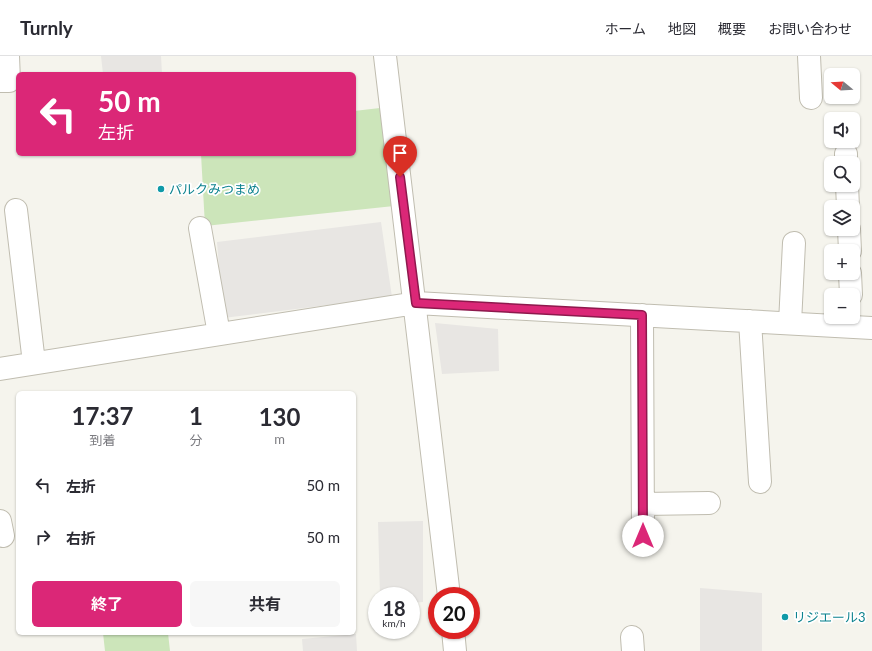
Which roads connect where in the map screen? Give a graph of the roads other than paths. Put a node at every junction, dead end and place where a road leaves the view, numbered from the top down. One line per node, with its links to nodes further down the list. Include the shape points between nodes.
1 (8, 56): 4 (street, via 10,81)
2 (385, 56): 9 (street)
3 (809, 56): 5 (street)
4 (0, 82)
5 (811, 98)
6 (16, 210): 15 (street)
7 (200, 228): 14 (street)
8 (794, 243): 12 (street)
9 (416, 303): 10 (street); 14 (street); 21 (street)
10 (642, 315): 11 (street); 19 (street)
11 (750, 321): 12 (street); 17 (street)
12 (790, 323): 13 (street)
13 (824, 323)
14 (220, 334): 15 (street)
15 (34, 363): 16 (street)
16 (0, 369)
17 (760, 482)
18 (710, 503): 19 (street)
19 (643, 504): 20 (street)
20 (643, 536)
21 (448, 587)
22 (454, 639): 23 (street)
23 (455, 651)

